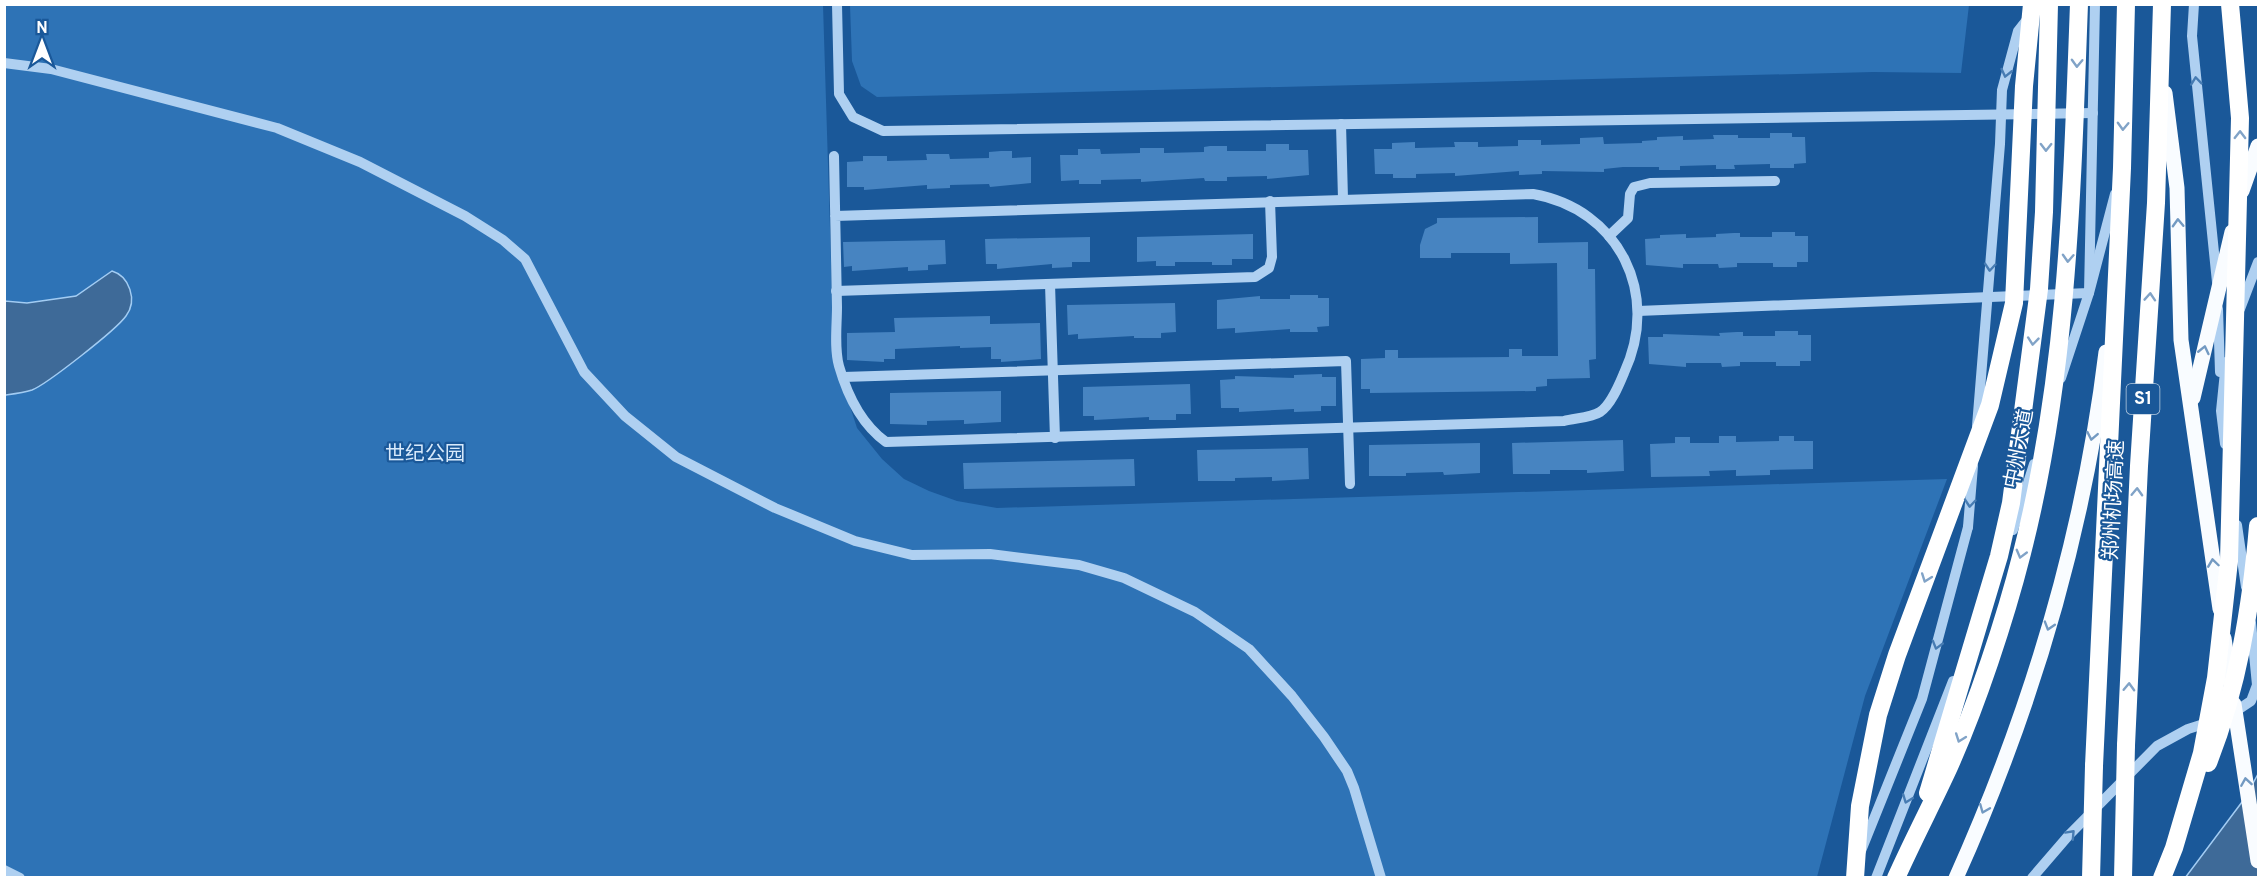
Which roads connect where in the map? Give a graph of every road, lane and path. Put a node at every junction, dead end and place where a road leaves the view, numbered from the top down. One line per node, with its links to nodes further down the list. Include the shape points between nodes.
1 (837, 4): 14 (street, via 839,94 853,117 883,131)
2 (2031, 4): 45 (highway, one-way to 45, bridge, via 2014,303 1990,405 1878,715 1860,806)
3 (2042, 4): 44 (street, one-way to 44, bridge, via 2018,31 2002,90 1968,528 1922,699)
4 (2049, 4): 38 (highway, one-way to 38, bridge, via 2039,289 2011,503 1999,556)
5 (2079, 4): 38 (highway, 中州大道, one-way to 38, bridge, via 2067,280 2058,368 2038,481 2022,554 1987,663 1949,766)
6 (2096, 4): 13 (street)
7 (2126, 4): 17 (highway, one-way to 17)
8 (2162, 4): 11 (highway)
9 (2194, 4): 27 (street, one-way to 9, via 2192,36)
10 (2230, 4): 39 (highway, one-way to 10, bridge, via 2202,753 2216,678 2231,522 2240,118)
11 (2161, 53): 32 (main road, one-way to 11, via 2181,340 2177,188); 51 (highway, 郑州机场高速 / S1, one-way to 11, bridge)
12 (4, 63): 43 (street, via 51,69 277,128 360,162 465,216 525,259 584,372 617,409 676,457 775,508 855,541 912,555 990,554 1079,565 1124,578 1195,612 1249,649 1324,737 1354,788)
13 (2093, 113): 14 (street); 28 (street)
14 (1341, 124): 19 (street)
15 (2259, 146): 27 (main road, via 2245,178)
16 (834, 156): 21 (street)
17 (2122, 168): 24 (highway); 28 (street)
18 (1774, 181): 22 (street, via 1650,183 1634,187 1628,218)
19 (1343, 199): 20 (street); 22 (street, via 1533,194 1581,210 1605,228)
20 (1270, 201): 21 (street); 25 (street, via 1272,257 1269,268 1255,277)
21 (835, 216): 26 (street)
22 (1609, 236): 29 (street, via 1623,256 1636,292)
23 (2259, 262): 33 (street, via 2228,347)
24 (2116, 274): 48 (main road, one-way to 48, via 2100,396 2062,583 2022,713); 50 (highway, 郑州机场高速 / S1, bridge)
25 (1050, 284): 26 (street); 30 (street)
26 (836, 291): 31 (street, via 838,363)
27 (2218, 291): 32 (main road, one-way to 27); 33 (street)
28 (2089, 293): 29 (street); 46 (street, one-way to 46, via 2011,534)
29 (1638, 311): 34 (street, via 1628,364 1600,412 1564,421)
30 (1053, 370): 31 (street); 34 (street, via 1346,361); 35 (street)
31 (843, 377): 35 (street, via 865,422 886,442)
32 (2191, 407): 40 (main road, one-way to 32, bridge)
33 (2221, 411): 49 (street, one-way to 33, via 2157,746 2187,729 2229,716 2251,701 2257,685 2255,650)
34 (1348, 428): 35 (street); 36 (street)
35 (1055, 438)
36 (1350, 484)
37 (2259, 526): 39 (highway, bridge, via 2242,654 2225,721)
38 (1917, 832): 47 (highway, 中州大道, bridge)
39 (2174, 848): 52 (highway, bridge)
40 (2259, 861)
41 (4, 870): 42 (street)
42 (20, 878)
43 (1381, 878)
44 (1849, 878)
45 (1855, 878)
46 (1876, 878)
47 (1896, 878)
48 (1956, 878)
49 (2032, 878)
50 (2091, 878)
51 (2123, 878)
52 (2162, 878)

